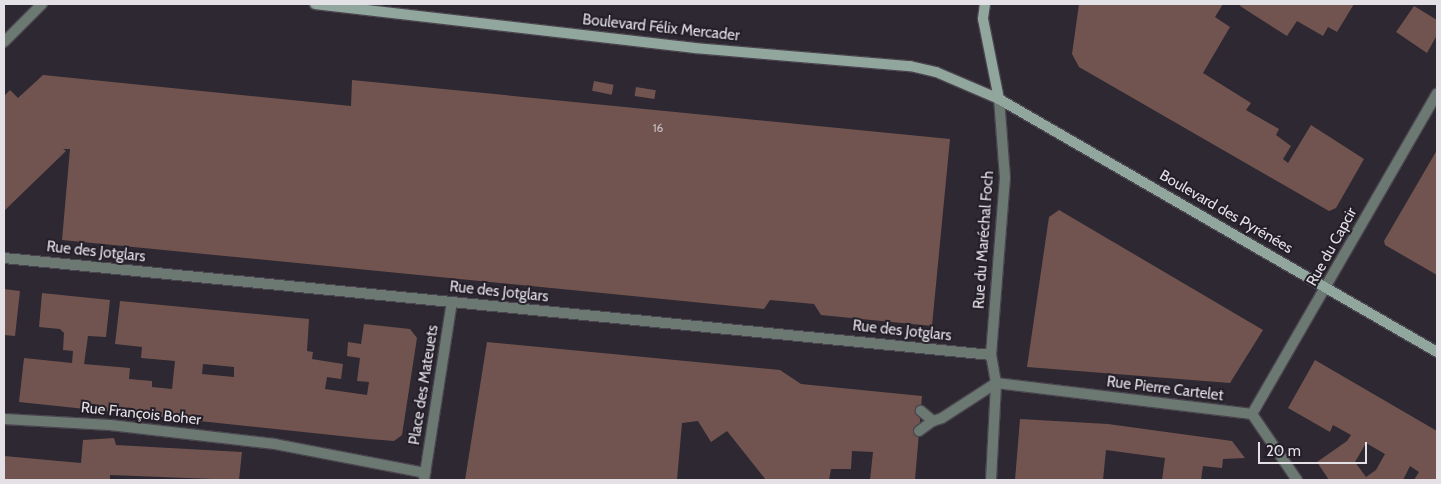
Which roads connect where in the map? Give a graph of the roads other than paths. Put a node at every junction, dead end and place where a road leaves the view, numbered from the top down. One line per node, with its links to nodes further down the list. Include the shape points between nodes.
1 (42, 4): 4 (street)
2 (315, 4): 6 (main road, Boulevard Félix Mercader, via 694,48 910,66 936,72)
3 (985, 4): 6 (main road, Rue du Maréchal Foch, via 982,19)
4 (4, 42)
5 (1437, 94): 8 (street, Rue du Capcir)
6 (999, 99): 8 (main road, Boulevard des Pyrénées); 11 (street, Rue du Maréchal Foch, via 1005,178)
7 (4, 258): 9 (street, Rue des Jotglars)
8 (1326, 288): 10 (main road, Boulevard des Pyrénées); 14 (street, Rue du Capcir)
9 (452, 302): 11 (street, Rue des Jotglars); 19 (street, Place des Mateuets)
10 (1437, 352)
11 (991, 355): 12 (street, Rue du Maréchal Foch)
12 (996, 383): 14 (street, Rue Pierre Cartelet); 16 (street); 20 (street, Rue du Maréchal Foch)
13 (921, 411): 16 (street)
14 (1252, 414): 21 (street)
15 (4, 419): 18 (street, Rue François Boher, via 110,425)
16 (933, 421): 17 (street)
17 (919, 431)
18 (275, 444): 19 (street, Place des Mateuets)
19 (425, 477)
20 (991, 480)
21 (1297, 480)

